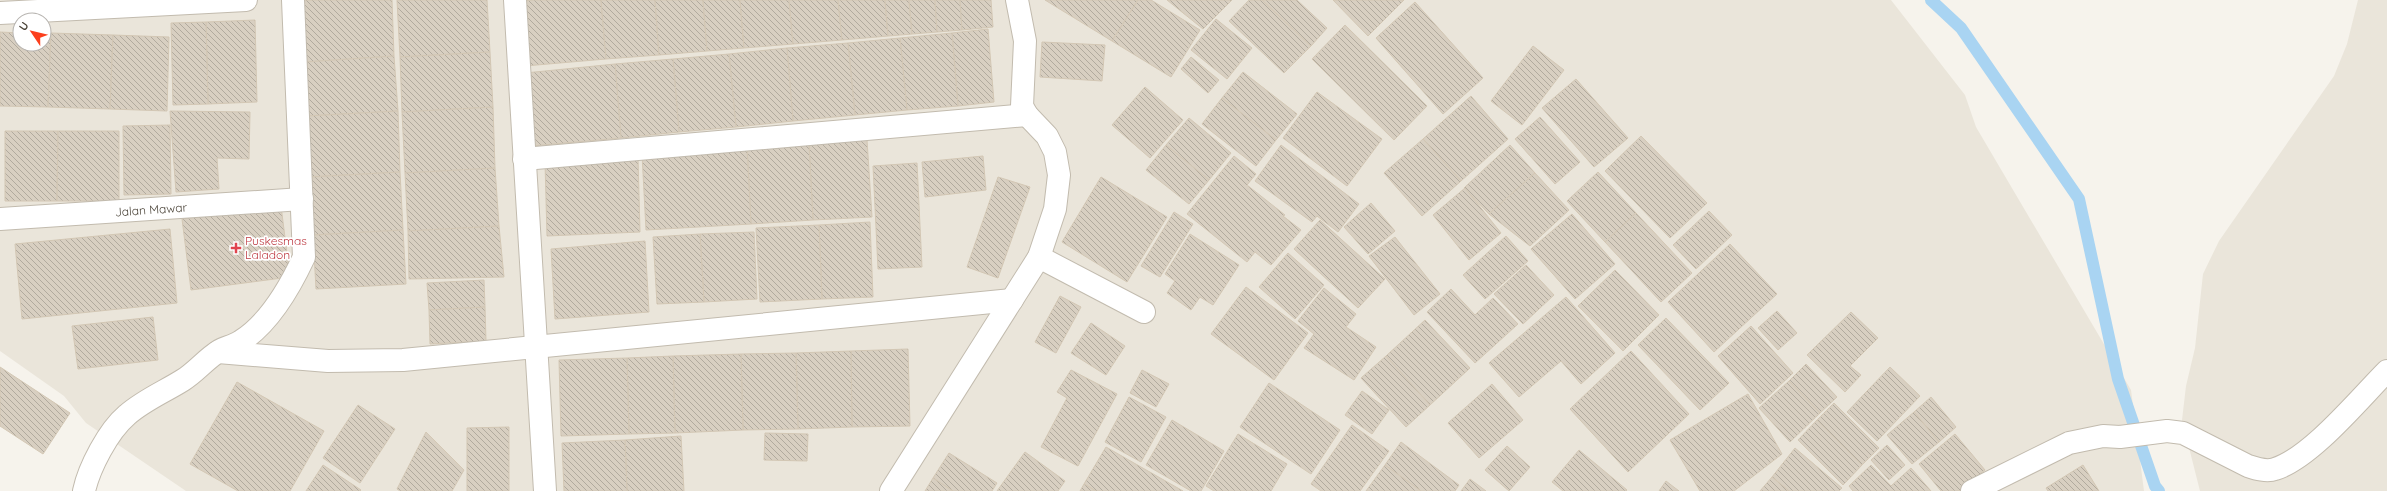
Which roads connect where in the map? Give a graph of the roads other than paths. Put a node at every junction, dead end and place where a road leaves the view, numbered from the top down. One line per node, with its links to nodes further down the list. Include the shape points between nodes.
1 (246, 0): 5 (street)
2 (293, 0): 8 (street)
3 (515, 0): 7 (street)
4 (1017, 0): 6 (street, via 1025,41 1022,106)
5 (0, 13)
6 (1027, 115): 7 (street); 10 (street, via 1046,136 1055,152 1059,175 1055,209)
7 (524, 159): 13 (street)
8 (302, 199): 9 (street, Jalan Mawar); 14 (street, via 304,257 295,277 272,311 256,327 241,341)
9 (0, 219)
10 (1039, 257): 11 (street); 12 (street)
11 (1012, 300): 13 (street); 18 (street)
12 (1144, 312)
13 (536, 346): 14 (street, via 403,360 328,361); 17 (street)
14 (218, 352): 16 (street, via 184,379 150,398 126,416 108,439 88,477)
15 (2387, 371): 19 (street, via 2315,442 2288,463 2274,469 2260,470 2248,466 2183,434 2154,432 2120,437 2103,436 2068,443)
16 (84, 491)
17 (545, 491)
18 (891, 491)
19 (1972, 491)

